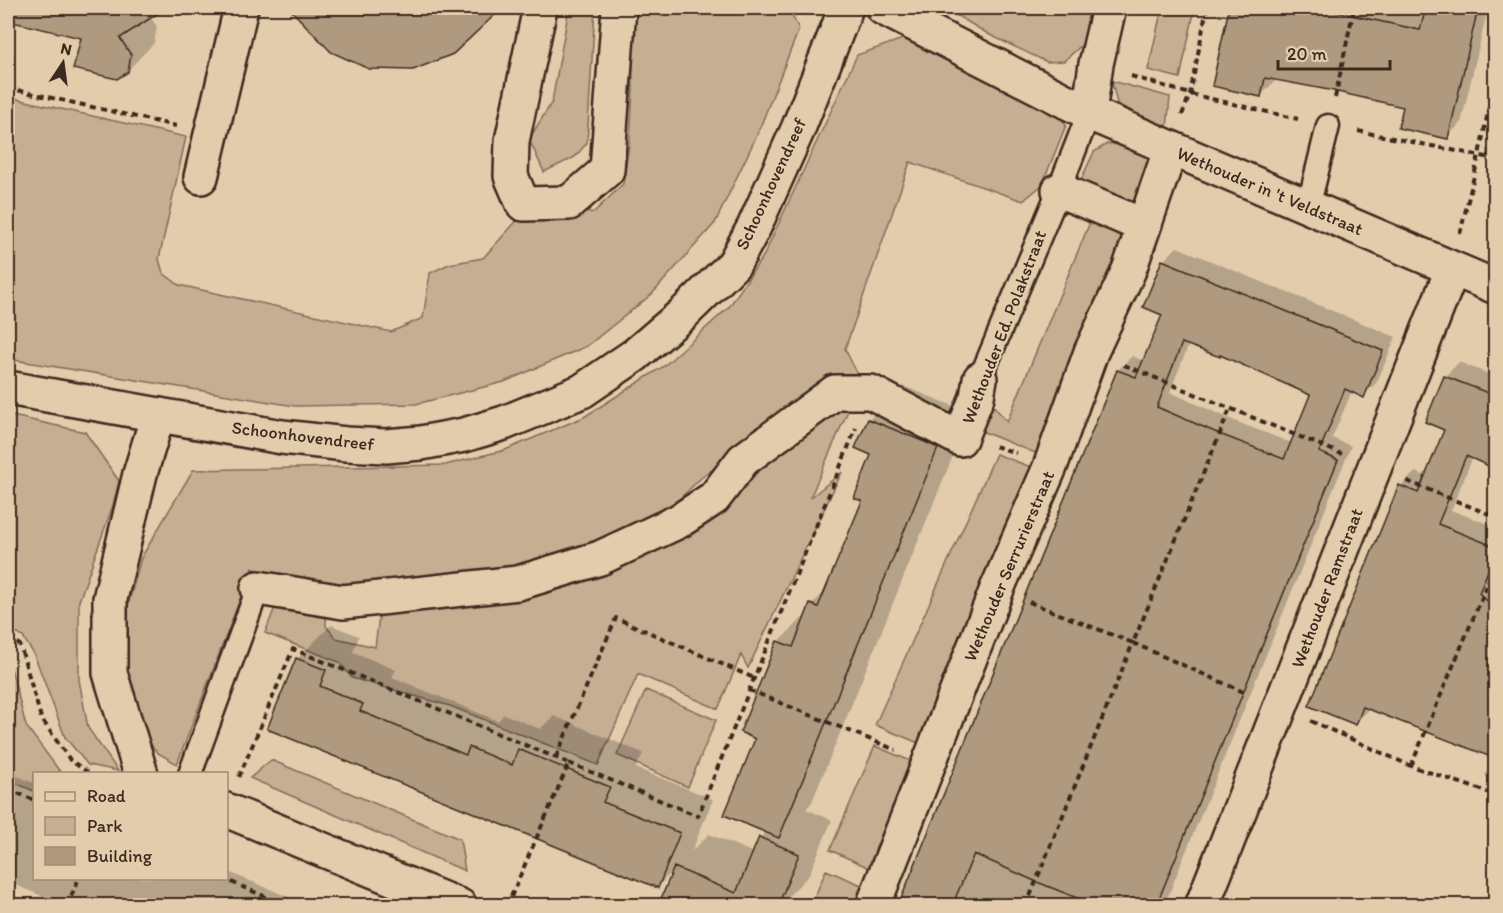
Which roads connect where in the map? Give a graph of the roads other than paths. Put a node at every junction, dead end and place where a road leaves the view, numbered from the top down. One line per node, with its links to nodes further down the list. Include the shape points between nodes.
1 (241, 8): 10 (street)
2 (540, 8): 3 (street, via 512,141 511,176 524,204 569,203 607,170)
3 (619, 8)
4 (846, 8): 18 (street, Schoonhovendreef, via 798,129 734,264 635,355 582,391 464,435 387,446 282,437)
5 (883, 8): 7 (street, Wethouder in 't Veldstraat)
6 (1109, 8): 7 (street)
7 (1089, 113): 9 (street, Wethouder in 't Veldstraat); 11 (lane, Wethouder Ed. Polakstraat)
8 (1329, 126): 12 (lane)
9 (1171, 148): 12 (street, Wethouder in 't Veldstraat); 13 (street, Wethouder Serrurierstraat)
10 (201, 177)
11 (1059, 190): 13 (street); 16 (lane, Wethouder Ed. Polakstraat)
12 (1308, 207): 14 (street, Wethouder in 't Veldstraat)
13 (1144, 226): 24 (street, Wethouder Serrurierstraat)
14 (1452, 270): 15 (street, Wethouder in 't Veldstraat); 25 (street, Wethouder Ramstraat)
15 (1496, 287)
16 (980, 379): 19 (street, Wethouder Ed. Polakstraat, via 977,398 960,439 871,392 835,392 743,460 714,498 679,521 600,558 518,583 343,602)
17 (8, 388): 18 (street, Schoonhovendreef)
18 (158, 415): 20 (street, via 110,599 110,673)
19 (258, 588): 21 (lane, Wethouder Ed. Polakstraat)
20 (140, 772)
21 (191, 772)
22 (231, 797): 23 (street)
23 (460, 906)
24 (873, 906)
25 (1202, 906)

